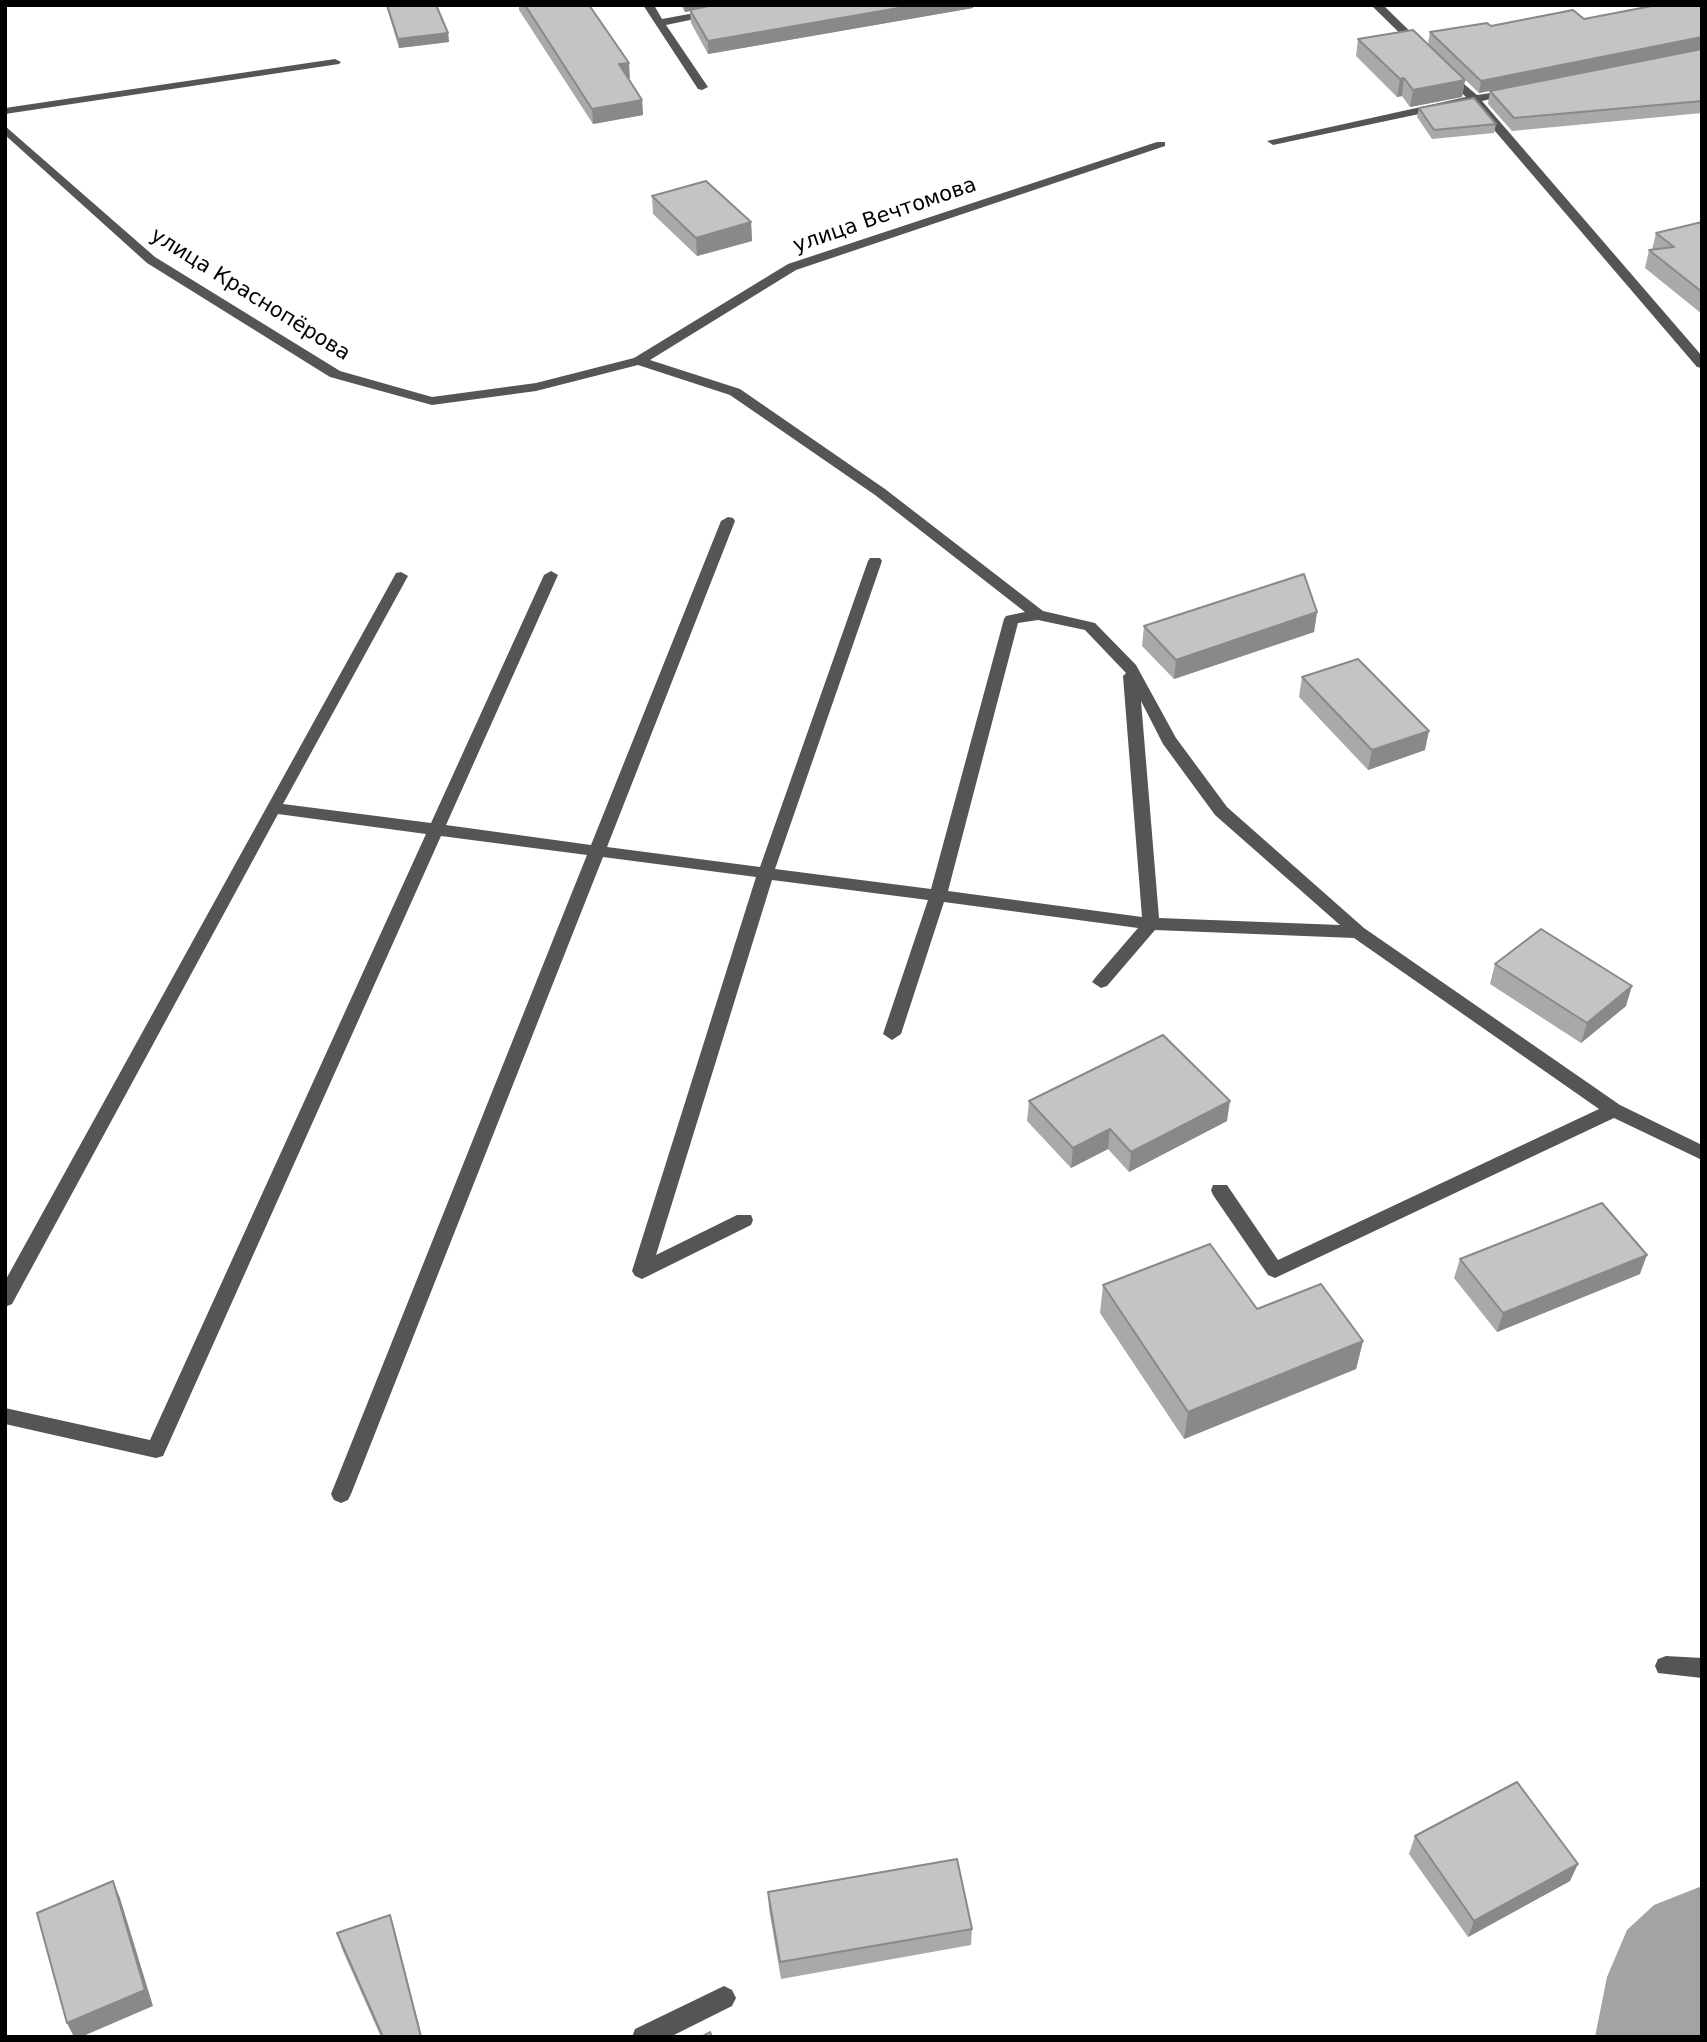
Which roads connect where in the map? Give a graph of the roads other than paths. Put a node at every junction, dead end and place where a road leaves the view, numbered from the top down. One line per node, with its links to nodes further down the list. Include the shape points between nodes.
1 (648, 5): 4 (street)
2 (757, 5): 4 (street)
3 (1376, 5): 8 (street)
4 (659, 23): 6 (street)
5 (335, 62): 9 (street)
6 (702, 87)
7 (1528, 88): 8 (street)
8 (1475, 99): 11 (street); 14 (street)
9 (5, 111)
10 (5, 129): 13 (street, улица Краснопёрова, via 151,260 335,374 432,401 536,387)
11 (1273, 141)
12 (1161, 144): 13 (street, улица Вечтомова, via 792,267)
13 (639, 361): 19 (street, via 734,392 880,492)
14 (1702, 364)
15 (728, 521): 23 (street)
16 (875, 561): 24 (street)
17 (551, 575): 22 (street)
18 (401, 576): 21 (street)
19 (1038, 615): 20 (street, via 1090,626); 25 (street, via 1011,620)
20 (1131, 668): 26 (street); 27 (street, via 1169,740 1221,811)
21 (273, 808): 22 (street); 34 (street)
22 (436, 830): 23 (street); 35 (street, via 156,1450)
23 (594, 852): 24 (street); 36 (street)
24 (765, 875): 25 (street); 33 (street, via 642,1271)
25 (938, 896): 26 (street); 29 (street)
26 (1151, 924): 27 (street); 28 (street)
27 (1358, 932): 30 (street)
28 (1101, 982)
29 (892, 1034)
30 (1614, 1111): 31 (street); 32 (street, via 1275,1270)
31 (1702, 1153)
32 (1220, 1190)
33 (744, 1220)
34 (5, 1299)
35 (5, 1416)
36 (341, 1494)
37 (1667, 1666): 38 (street)
38 (1702, 1668)
39 (724, 1998): 40 (street)
40 (644, 2037)

